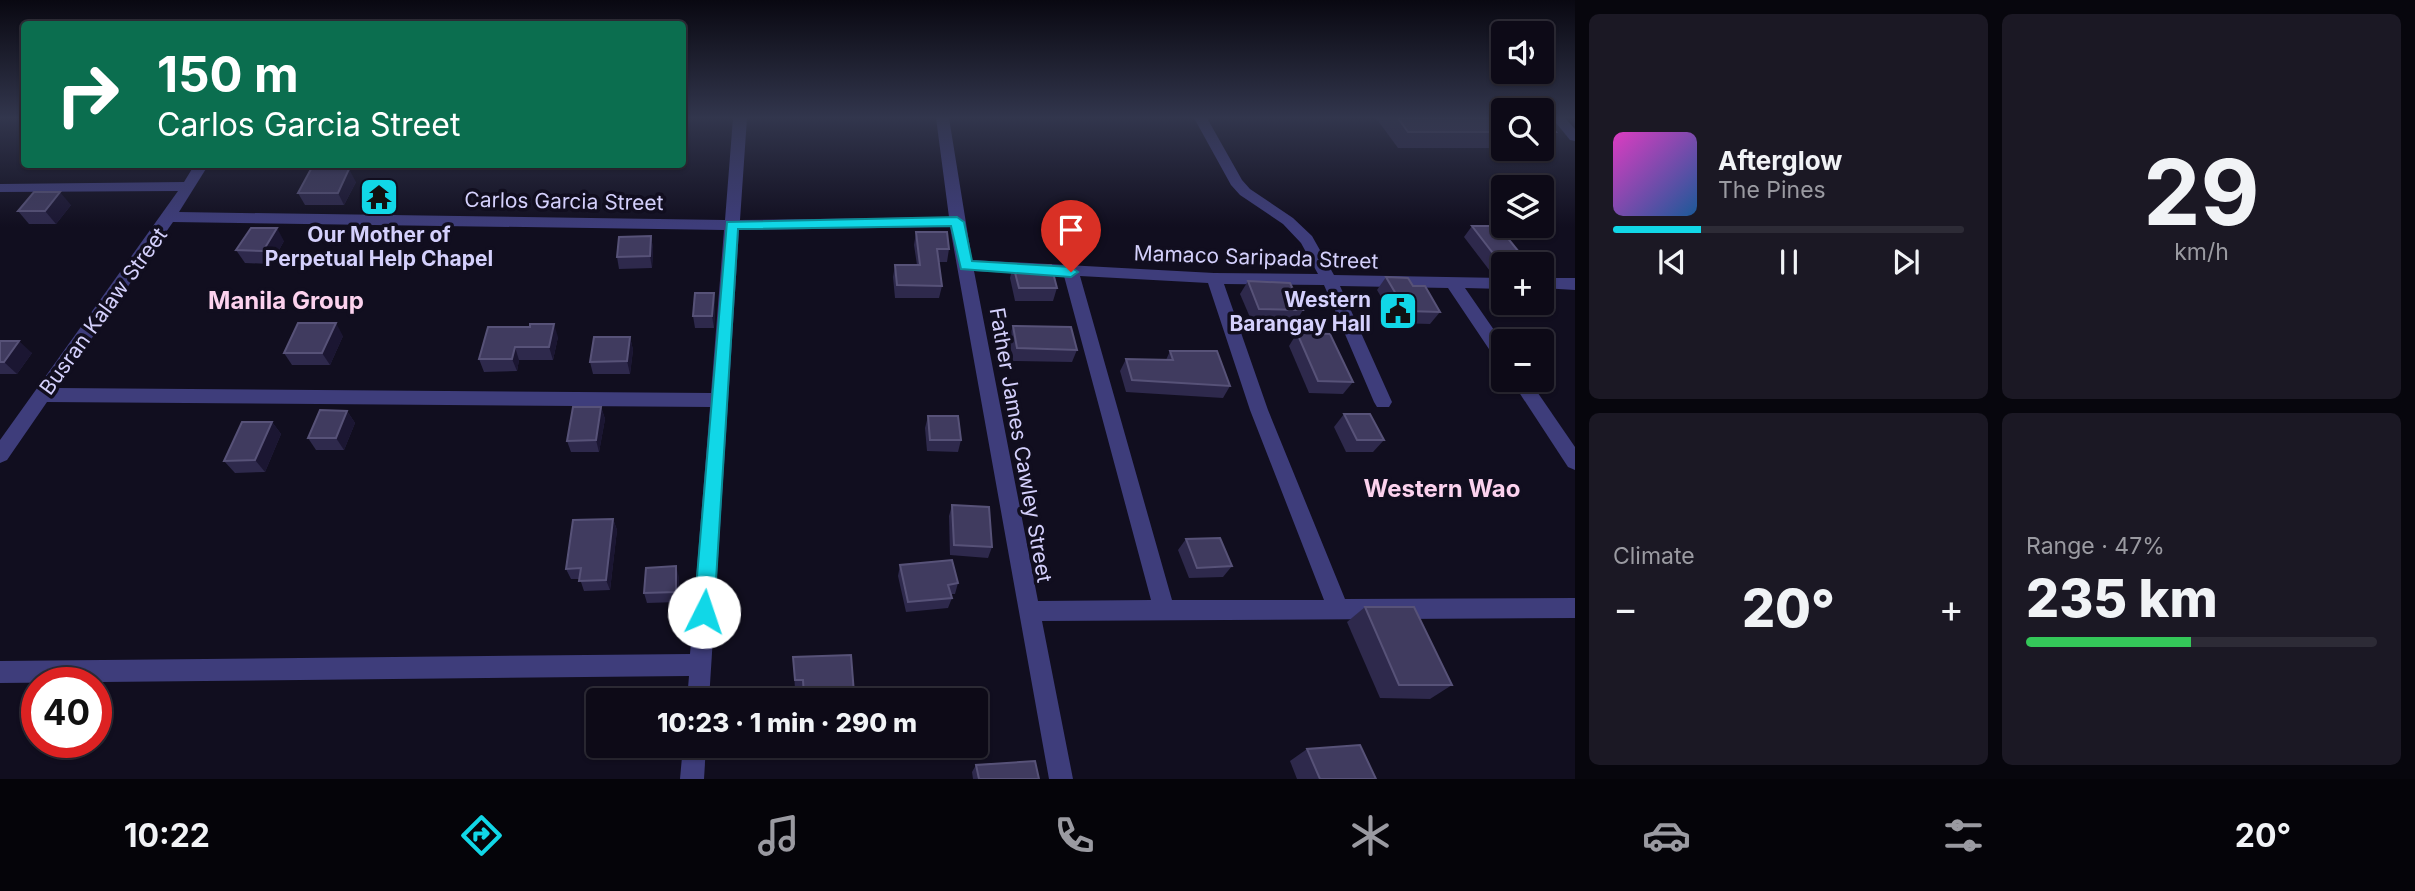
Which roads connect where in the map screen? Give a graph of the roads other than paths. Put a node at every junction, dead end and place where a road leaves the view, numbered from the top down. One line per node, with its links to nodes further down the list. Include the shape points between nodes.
1 (737, 154): 9 (street)
2 (947, 154): 8 (street, Father James Cawley Street)
3 (1220, 154): 13 (street, via 1244,192 1299,229)
4 (199, 168): 5 (street, Busran Kalaw Street)
5 (187, 186): 6 (street); 7 (street, Busran Kalaw Street)
6 (0, 188)
7 (169, 217): 9 (street, Carlos Garcia Street); 20 (street, Busran Kalaw Street)
8 (957, 222): 9 (street, Carlos Garcia Street); 10 (street, Father James Cawley Street)
9 (731, 225): 21 (street)
10 (966, 265): 11 (street, Mamaco Saripada Street); 28 (street, Father James Cawley Street)
11 (1071, 272): 12 (street, Mamaco Saripada Street); 27 (street)
12 (1214, 278): 13 (street, Mamaco Saripada Street); 26 (street, via 1259,410)
13 (1330, 282): 14 (street, Mamaco Saripada Street); 22 (street)
14 (1453, 283): 15 (street, Mamaco Saripada Street); 18 (street)
15 (1491, 283)
16 (1554, 283): 17 (street)
17 (1575, 284)
18 (1491, 338)
19 (1528, 392): 24 (street)
20 (42, 395): 21 (street); 23 (street, Busran Kalaw Street)
21 (719, 400): 29 (street)
22 (1382, 402)
23 (0, 455)
24 (1575, 462)
25 (1575, 608): 26 (street)
26 (1338, 609): 27 (street)
27 (1164, 610): 28 (street)
28 (1028, 611): 34 (street, Father James Cawley Street)
29 (700, 665): 30 (street); 31 (street)
30 (0, 672)
31 (699, 688)
32 (694, 758): 33 (street)
33 (692, 779)
34 (1061, 779)

